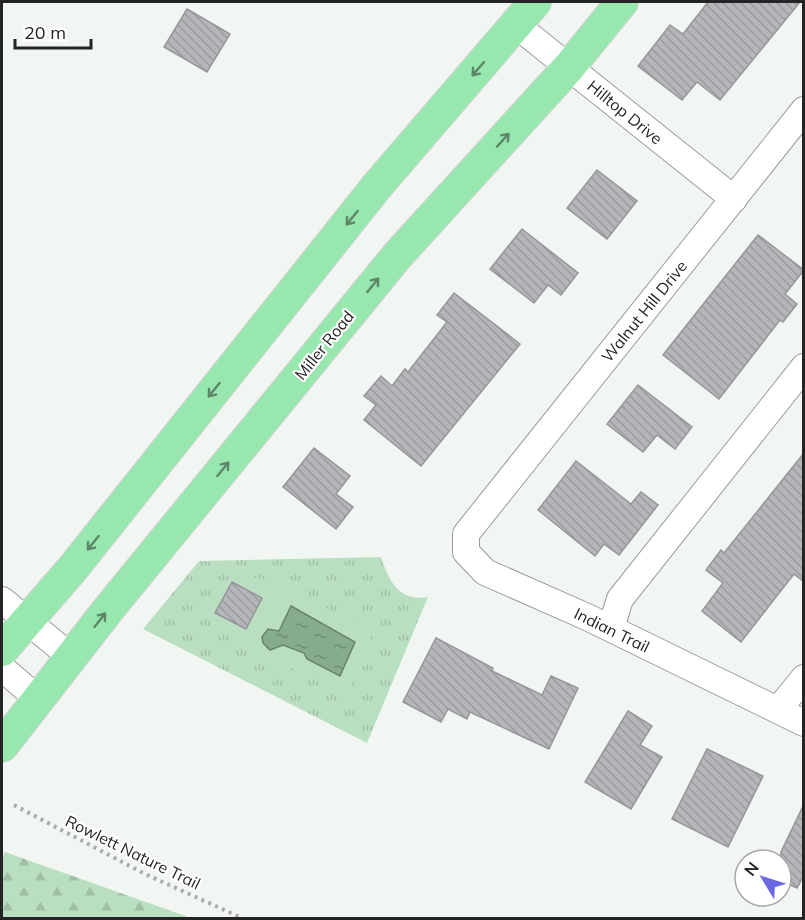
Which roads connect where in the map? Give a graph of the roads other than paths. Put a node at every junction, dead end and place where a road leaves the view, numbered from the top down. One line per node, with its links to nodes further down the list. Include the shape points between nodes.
1 (622, 2): 3 (main road, Miller Road)
2 (530, 7): 3 (street, Hilltop Drive); 9 (main road, one-way to 9, via 377,186)
3 (569, 67): 5 (street, Hilltop Drive); 12 (main road, Miller Road, one-way to 3, via 397,256)
4 (804, 110): 5 (street, Walnut Hill Drive)
5 (734, 199): 7 (street, Walnut Hill Drive)
6 (804, 367): 10 (street, via 620,599)
7 (483, 512): 10 (street, Indian Trail, via 466,534 466,552 485,572)
8 (2, 600): 9 (street)
9 (28, 621): 11 (main road); 12 (street)
10 (611, 628): 16 (street, Indian Trail)
11 (2, 650)
12 (71, 657): 15 (main road, Miller Road)
13 (2, 668): 15 (street)
14 (804, 678): 16 (street)
15 (38, 699): 18 (main road, Miller Road)
16 (778, 710): 17 (street, Indian Trail)
17 (804, 723)
18 (2, 746)

